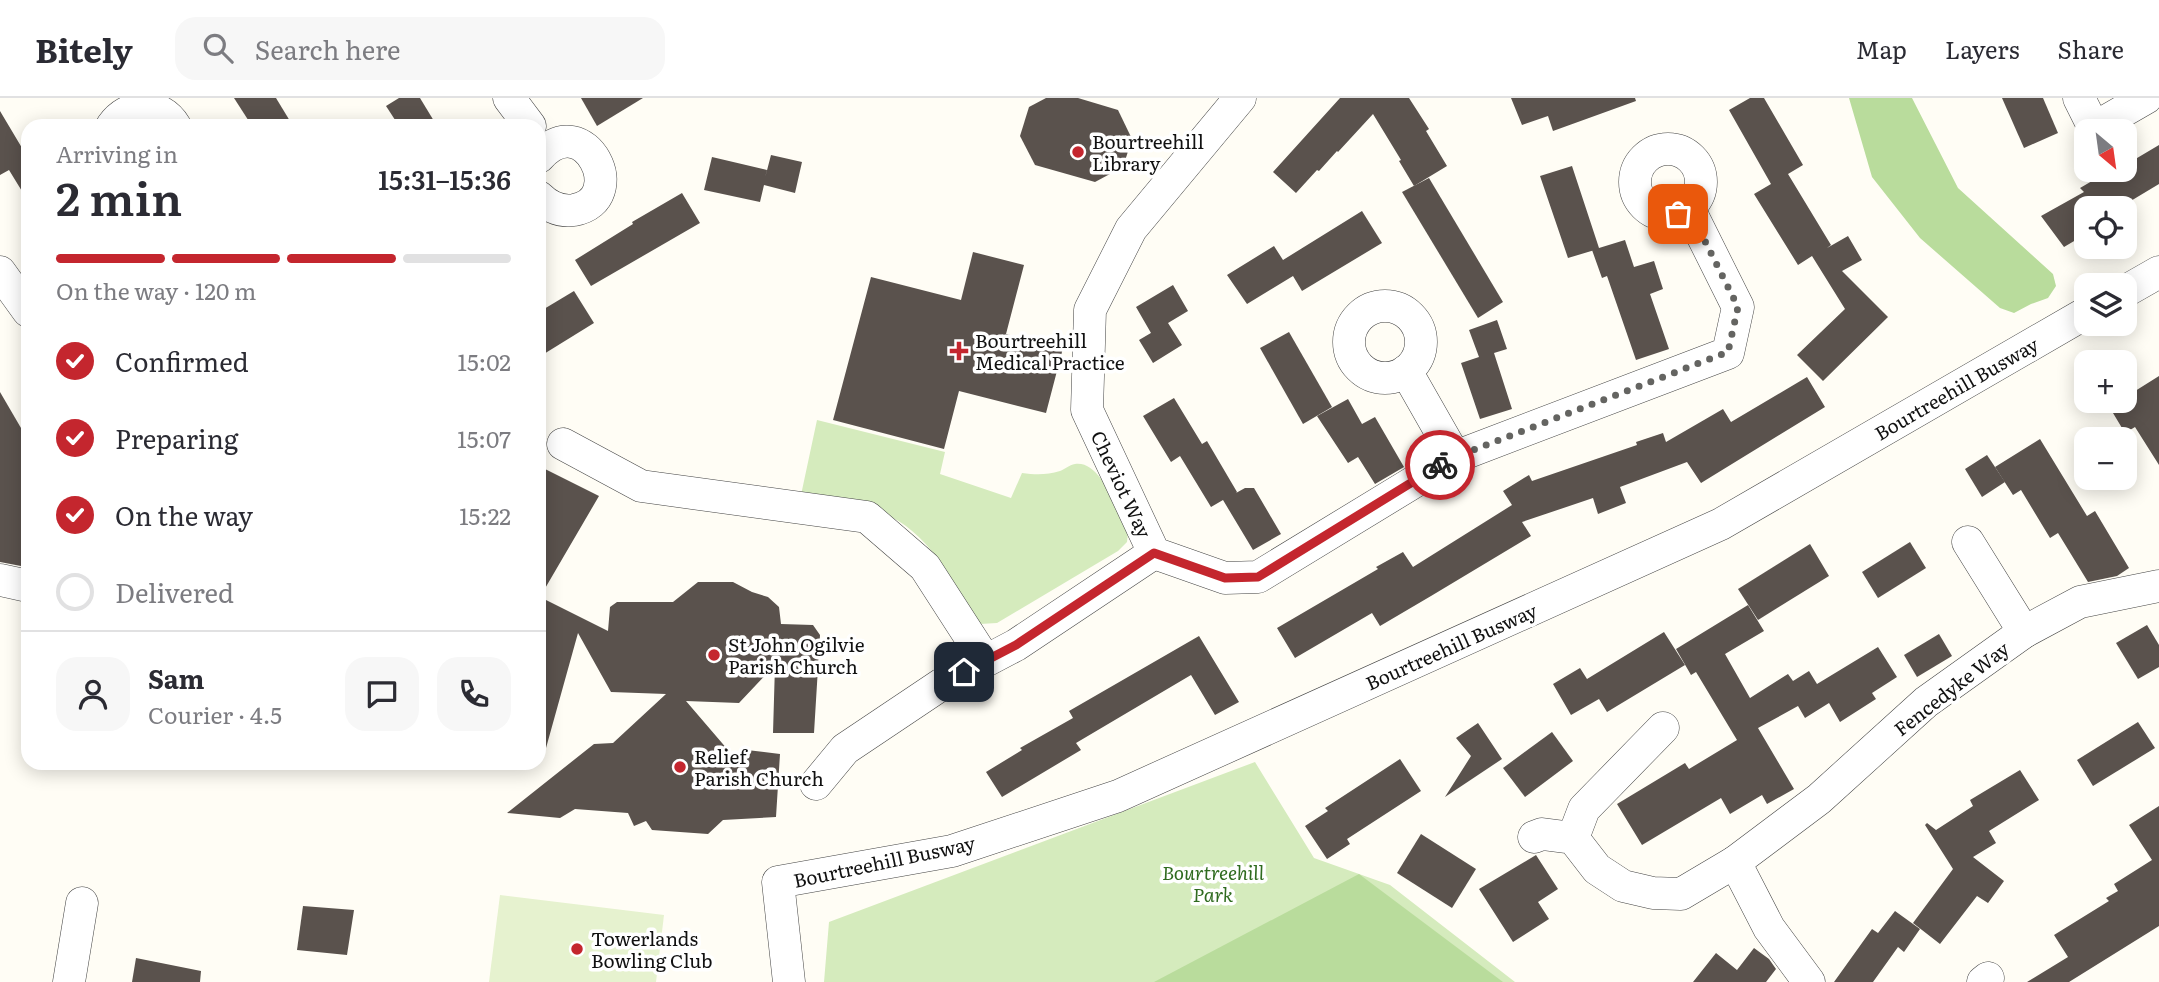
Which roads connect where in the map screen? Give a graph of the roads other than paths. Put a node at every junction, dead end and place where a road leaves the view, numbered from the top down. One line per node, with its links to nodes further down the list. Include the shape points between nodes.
1 (509, 98): 7 (street)
2 (1240, 98): 20 (street, Cheviot Way, via 1131,229 1090,310 1087,410)
3 (2079, 98): 4 (street, via 2094,128)
4 (2146, 98)
5 (118, 119): 6 (street, via 143,107 162,112)
6 (168, 119)
7 (523, 119)
8 (546, 142): 9 (street, via 586,148 595,157 601,181 597,193 579,209 561,211)
9 (546, 204)
10 (1689, 209): 18 (street, Cheviot Way, via 1738,307 1728,352)
11 (0, 272): 14 (street)
12 (2159, 272): 13 (street)
13 (2137, 285)
14 (21, 301)
15 (2074, 320): 33 (street, Bourtreehill Busway, via 1721,524 1118,796 952,851 778,883)
16 (1406, 371): 18 (street)
17 (563, 444): 25 (street, via 641,486 867,517 925,567)
18 (1455, 457): 20 (street, Cheviot Way, via 1258,577 1225,578)
19 (1968, 542): 24 (street)
20 (1154, 553): 25 (street, via 1016,645)
21 (0, 580): 22 (street)
22 (21, 584)
23 (2159, 586): 24 (street, Fencedyke Way, via 2080,602)
24 (2024, 632): 30 (street, Fencedyke Way, via 1926,702 1819,799)
25 (985, 660): 27 (street, via 845,749)
26 (1663, 728): 28 (street)
27 (816, 784)
28 (1578, 823): 29 (street); 30 (street, Fencedyke Way, via 1597,869 1623,886 1681,894)
29 (1534, 837)
30 (1734, 862): 34 (street, via 1769,928)
31 (82, 903): 32 (street)
32 (69, 982)
33 (789, 982)
34 (1810, 982)

